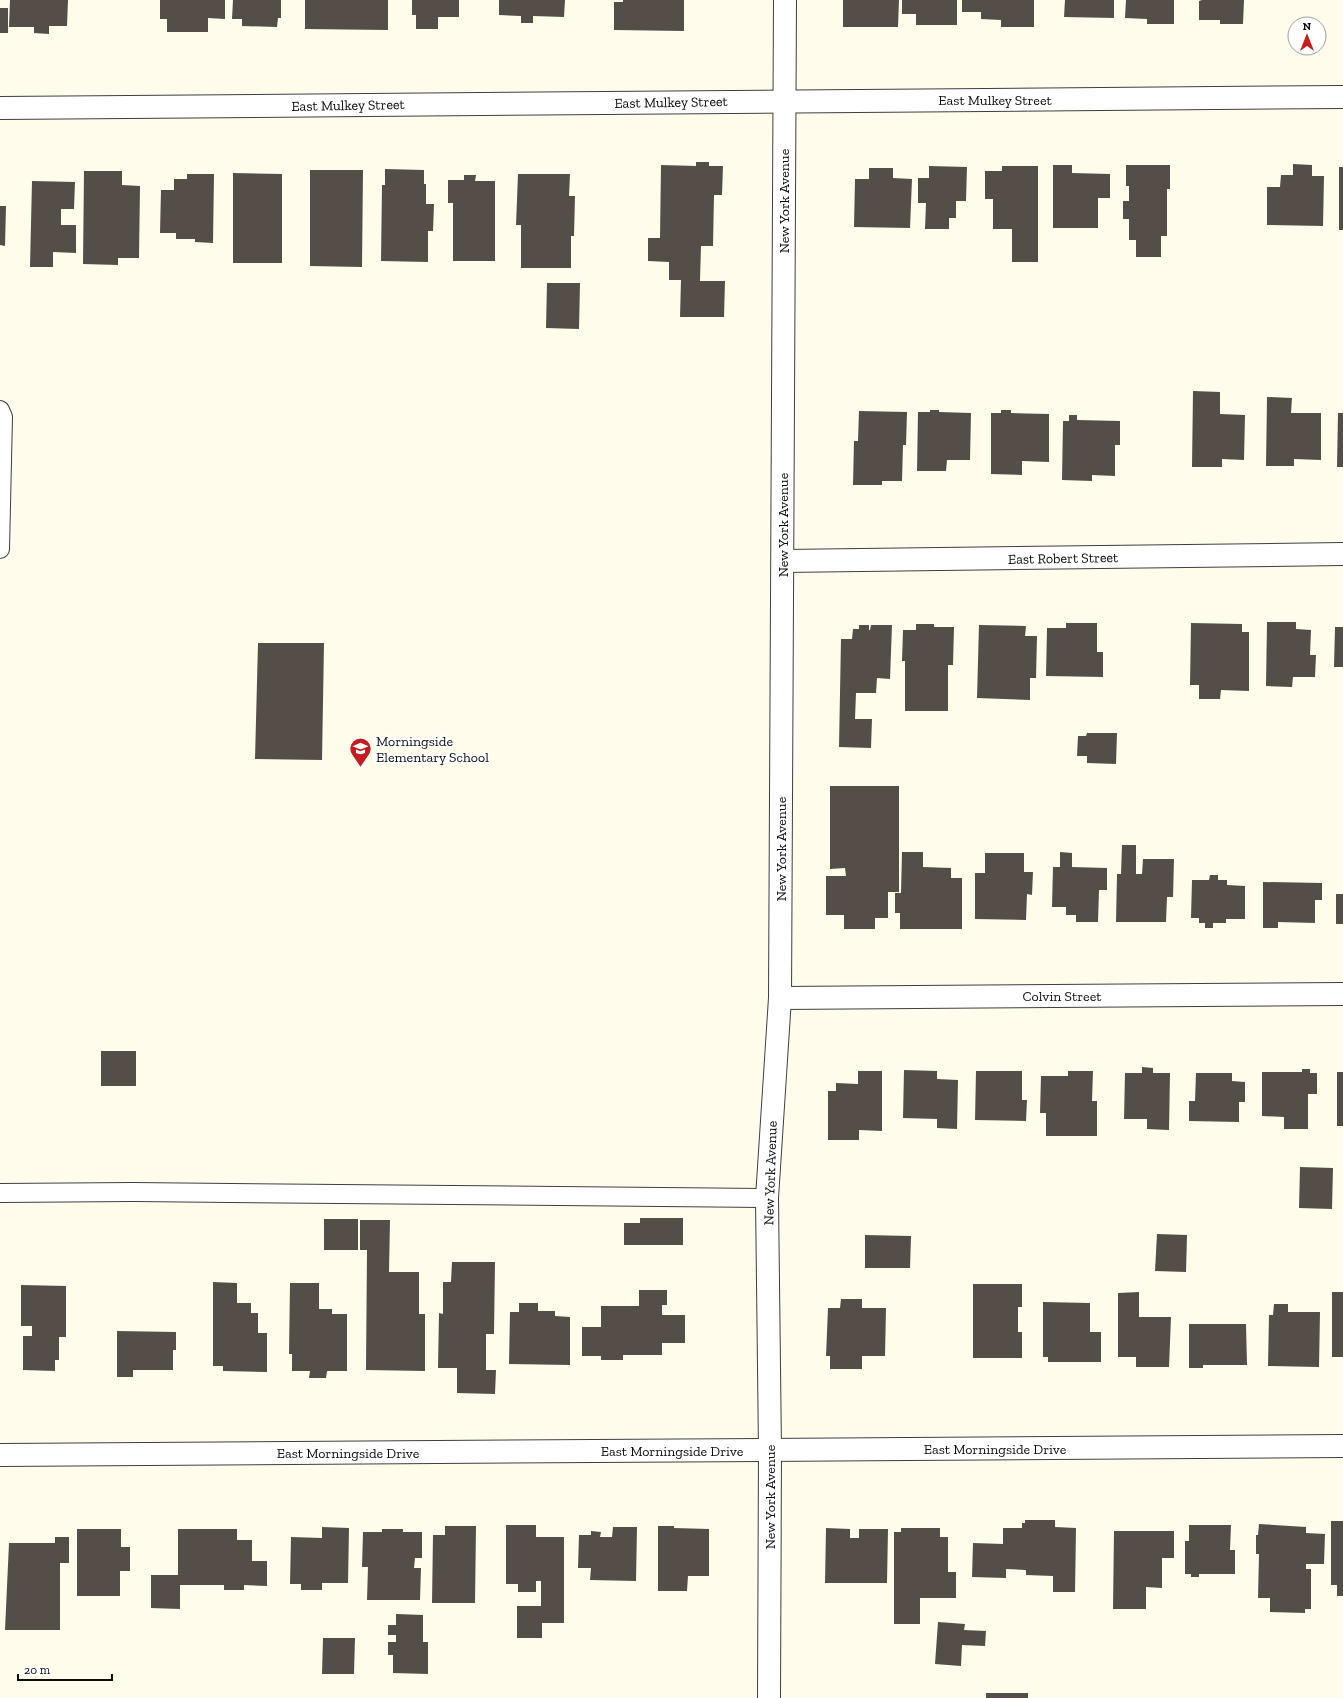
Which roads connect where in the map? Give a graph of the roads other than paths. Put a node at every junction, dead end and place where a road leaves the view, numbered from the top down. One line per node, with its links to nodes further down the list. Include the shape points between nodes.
1 (785, 0): 3 (street, New York Avenue)
2 (1343, 97): 3 (street, East Mulkey Street)
3 (784, 101): 4 (street, East Mulkey Street); 8 (street, New York Avenue)
4 (0, 108)
5 (0, 410): 6 (lane, via 3,417)
6 (0, 549)
7 (1343, 554): 8 (street, East Robert Street)
8 (783, 561): 10 (street, New York Avenue)
9 (1343, 994): 10 (street, Colvin Street)
10 (780, 998): 12 (street, New York Avenue)
11 (0, 1193): 12 (lane)
12 (767, 1198): 14 (street, New York Avenue)
13 (1343, 1446): 14 (street, East Morningside Drive)
14 (770, 1451): 15 (street, East Morningside Drive); 16 (street, New York Avenue)
15 (0, 1455)
16 (769, 1698)

